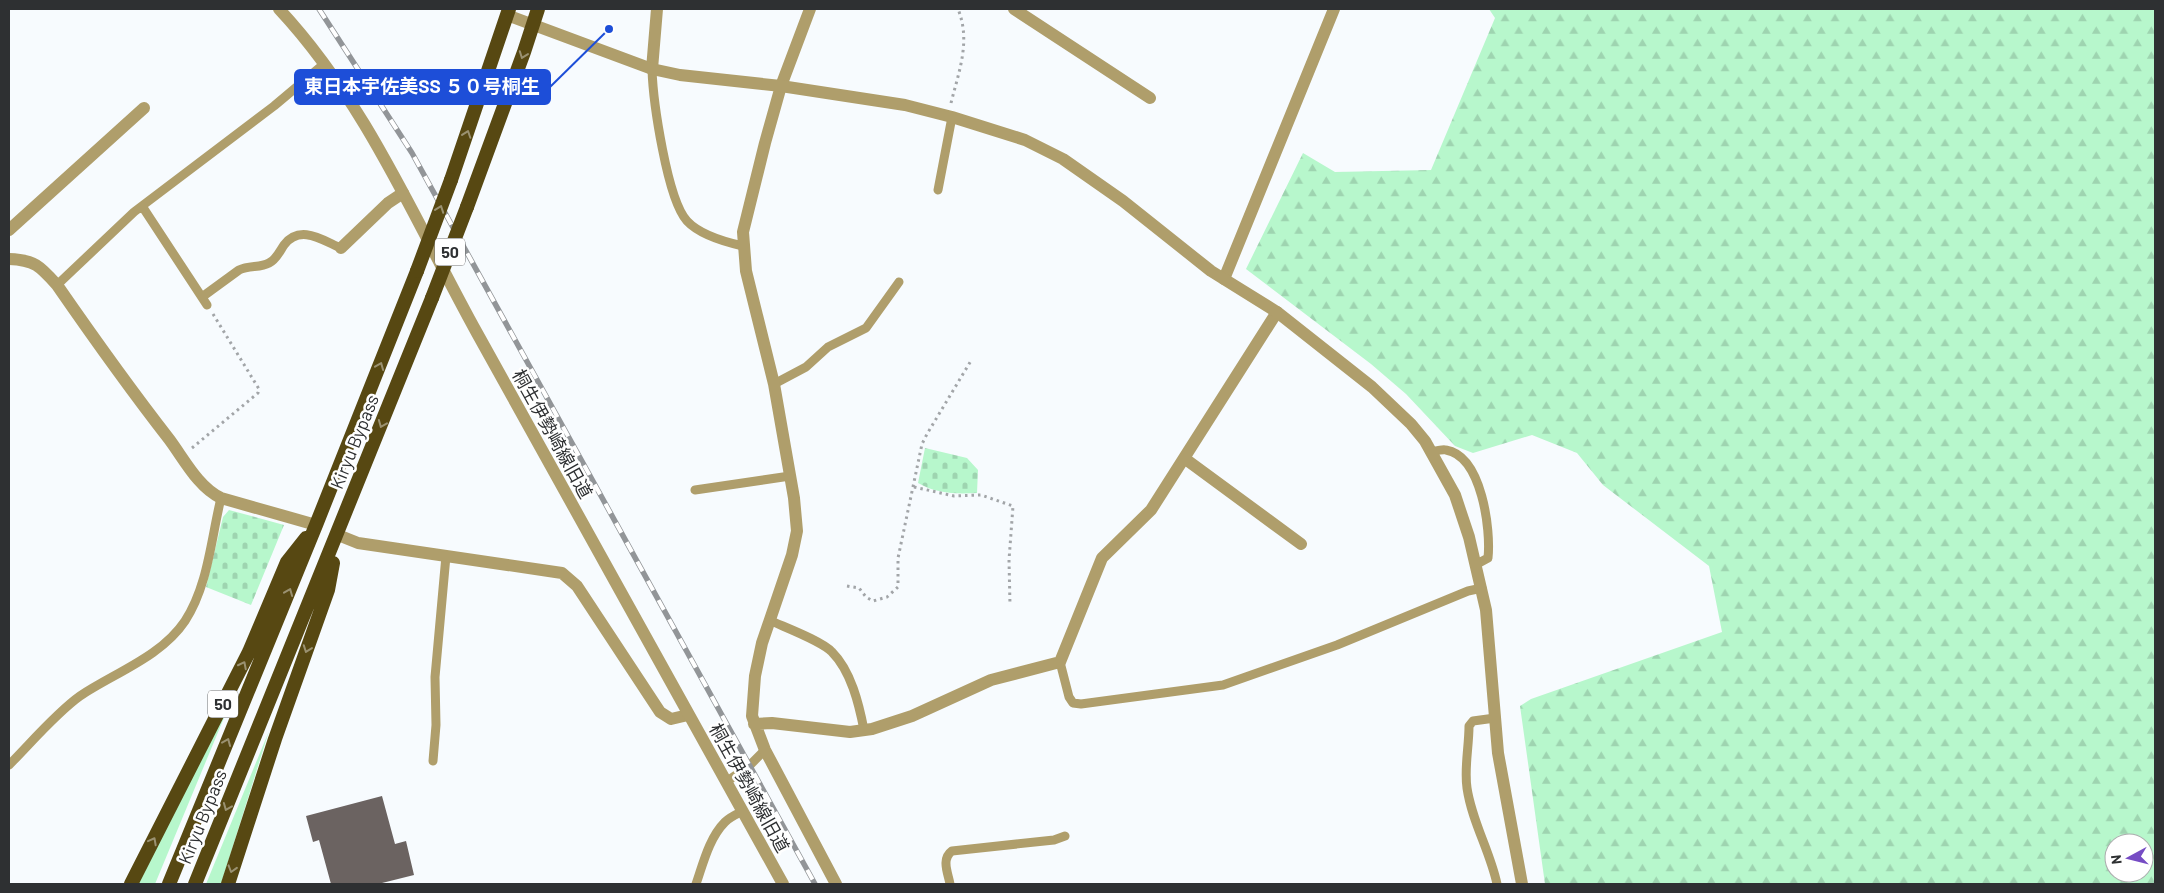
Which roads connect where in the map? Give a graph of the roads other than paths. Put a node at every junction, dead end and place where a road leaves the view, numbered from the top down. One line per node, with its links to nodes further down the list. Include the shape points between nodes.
1 (279, 9): 9 (street, 桐生伊勢崎線旧道)
2 (538, 9): 8 (highway, Kiryu Bypass / 50)
3 (657, 9): 10 (street)
4 (810, 9): 11 (street)
5 (1014, 9): 12 (street)
6 (1334, 9): 22 (street)
7 (506, 11): 8 (street); 34 (highway, Kiryu Bypass / 50, one-way to 7, bridge, via 451,180)
8 (533, 25): 10 (street); 35 (highway, Kiryu Bypass / 50, one-way to 35, bridge, via 467,207)
9 (324, 64): 16 (street, 桐生伊勢崎線旧道); 17 (lane)
10 (652, 69): 11 (street); 19 (lane, via 665,159 676,204 698,229)
11 (781, 86): 14 (street, via 905,105); 19 (street, via 747,212)
12 (1150, 98)
13 (144, 108): 18 (street)
14 (950, 116): 15 (lane); 22 (street, via 1025,140 1063,159)
15 (938, 190)
16 (403, 193): 20 (street); 42 (street, 桐生伊勢崎線旧道, via 462,307)
17 (142, 206): 24 (lane); 25 (lane)
18 (9, 230)
19 (743, 246): 28 (street, via 746,271)
20 (340, 248): 25 (lane, via 309,234 296,235 289,239 272,262 246,266)
21 (9, 259): 24 (street, via 41,267)
22 (1224, 279): 27 (street)
23 (899, 282): 28 (lane, via 866,328 828,347 806,367)
24 (57, 285): 33 (street, via 182,457 212,494)
25 (202, 297): 26 (lane)
26 (207, 305)
27 (1277, 312): 29 (street, via 1372,387 1411,424); 30 (street)
28 (774, 384): 31 (street)
29 (1431, 452): 38 (street, via 1463,514); 38 (lane, via 1445,449 1454,452 1473,474 1479,487 1489,547 1488,558)
30 (1184, 458): 36 (street); 41 (street, via 1143,520 1102,558)
31 (790, 476): 32 (lane); 40 (street, via 797,521 796,540)
32 (695, 490)
33 (221, 498): 34 (street); 48 (lane, via 206,569 184,622 155,650 79,697)
34 (316, 525): 52 (highway, 50, one-way to 34, via 249,652 287,562); 53 (highway, Kiryu Bypass / 50, one-way to 34)
35 (338, 535): 37 (street, via 358,543); 54 (highway, Kiryu Bypass / 50, one-way to 54); 55 (highway, 50, one-way to 55, via 328,590 271,749)
36 (1301, 544)
37 (446, 556): 42 (street, via 553,571 569,577 660,712 671,719); 47 (lane)
38 (1477, 564): 39 (street)
39 (1482, 588): 41 (lane, via 1280,666 1217,686 1073,703); 43 (street, via 1489,632)
40 (769, 620): 44 (street, via 755,676); 45 (lane, via 831,651 855,693)
41 (1060, 662): 45 (street, via 991,680 896,723)
42 (688, 715): 49 (street, 桐生伊勢崎線旧道)
43 (1495, 718): 60 (lane, via 1473,721 1469,726 1466,767 1471,807); 61 (street, via 1502,778)
44 (754, 724): 45 (street); 46 (street)
45 (864, 730)
46 (765, 750): 49 (lane); 58 (street)
47 (433, 761)
48 (9, 765)
49 (726, 782): 50 (street, 桐生伊勢崎線旧道)
50 (743, 811): 56 (lane, via 725,822 717,834); 57 (street, 桐生伊勢崎線旧道)
51 (1065, 836): 59 (lane, via 1054,840 952,851 946,859)
52 (131, 884)
53 (168, 884)
54 (195, 884)
55 (228, 884)
56 (696, 884)
57 (783, 884)
58 (836, 884)
59 (950, 884)
60 (1497, 884)
61 (1522, 884)

